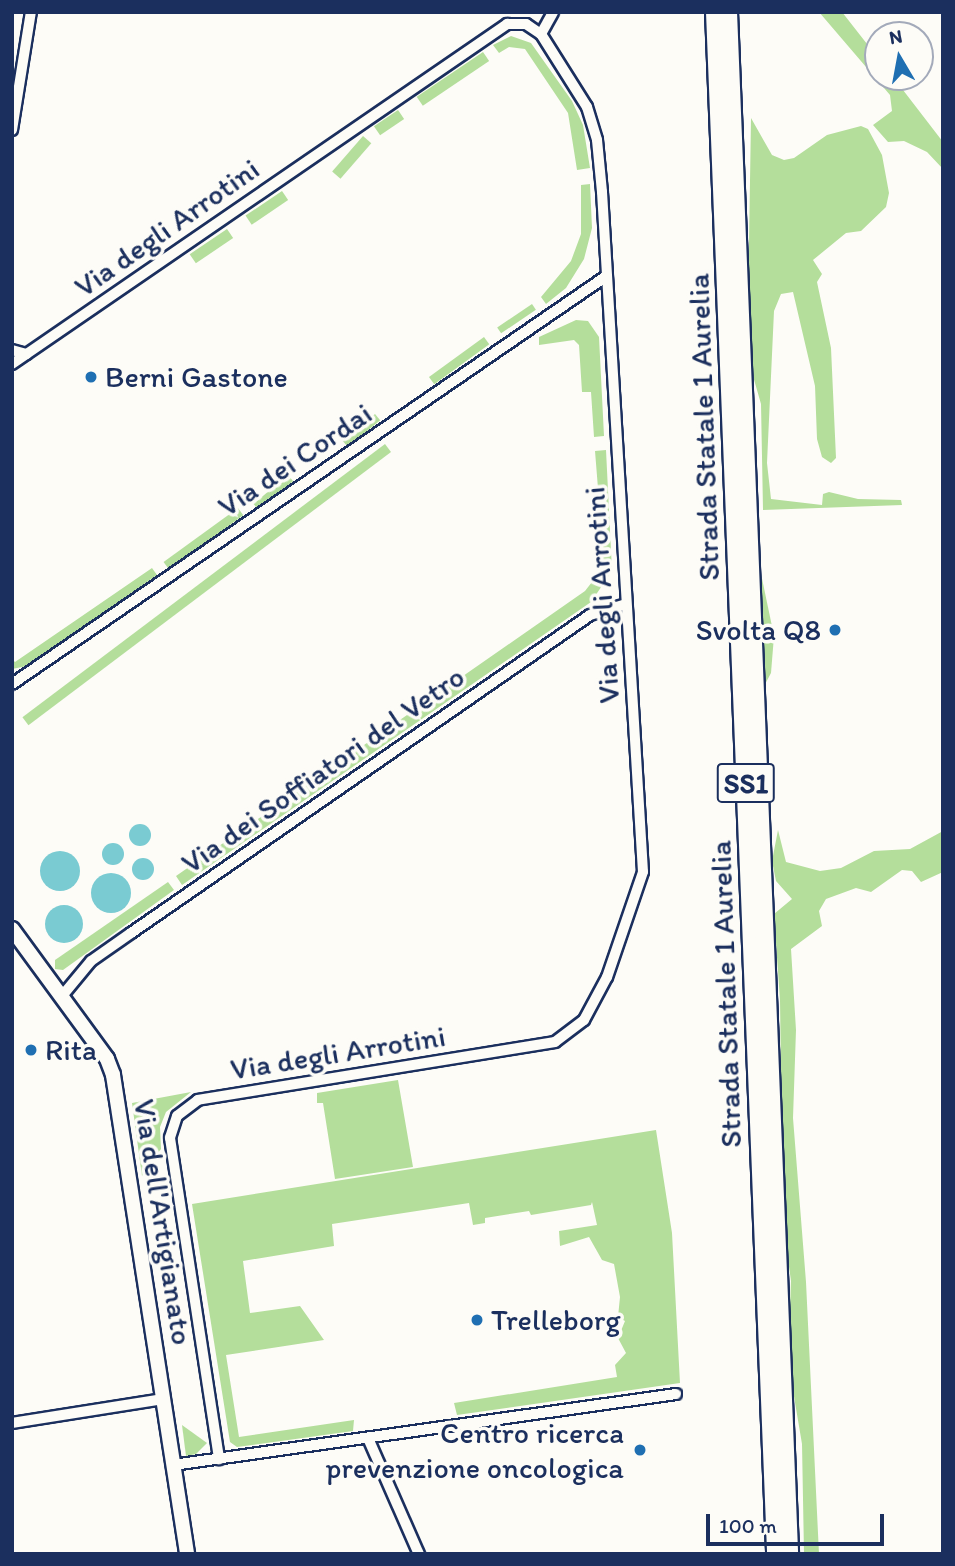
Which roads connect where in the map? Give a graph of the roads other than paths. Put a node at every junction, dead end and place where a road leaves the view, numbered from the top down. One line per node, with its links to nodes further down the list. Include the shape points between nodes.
1 (30, 12): 10 (street)
2 (525, 12): 7 (street, Via degli Arrotini)
3 (553, 12): 8 (street)
4 (715, 12): 25 (highway, Strada Statale 1 Aurelia / SS1)
5 (728, 12): 9 (highway, Strada Statale 1 Aurelia / SS1)
6 (736, 12): 9 (highway)
7 (514, 23): 8 (street); 13 (street, Via degli Arrotini, via 501,27)
8 (541, 34): 11 (street, Via degli Arrotini, via 582,97 595,131)
9 (730, 70): 25 (highway, Strada Statale 1 Aurelia / SS1)
10 (12, 130)
11 (605, 277): 15 (street, Via degli Arrotini); 16 (street, Via dei Cordai)
12 (12, 351): 13 (street)
13 (26, 354): 14 (street, Via degli Arrotini)
14 (12, 364)
15 (625, 604): 18 (street, Via dei Soffiatori del Vetro, via 590,615 101,954); 23 (street, Via degli Arrotini, via 645,852 635,902 607,978 582,1023 546,1045 198,1100 177,1116 170,1138)
16 (12, 684)
17 (12, 929): 18 (street, Via dell'Artigianato)
18 (62, 996): 20 (street, Via dell'Artigianato, via 113,1074)
19 (676, 1394): 22 (street)
20 (163, 1399): 21 (street); 24 (street, Via dell'Artigianato)
21 (12, 1423)
22 (368, 1438): 23 (street); 27 (street)
23 (219, 1459): 24 (street)
24 (173, 1465): 26 (street, Via dell'Artigianato)
25 (786, 1553)
26 (187, 1554)
27 (419, 1554)

